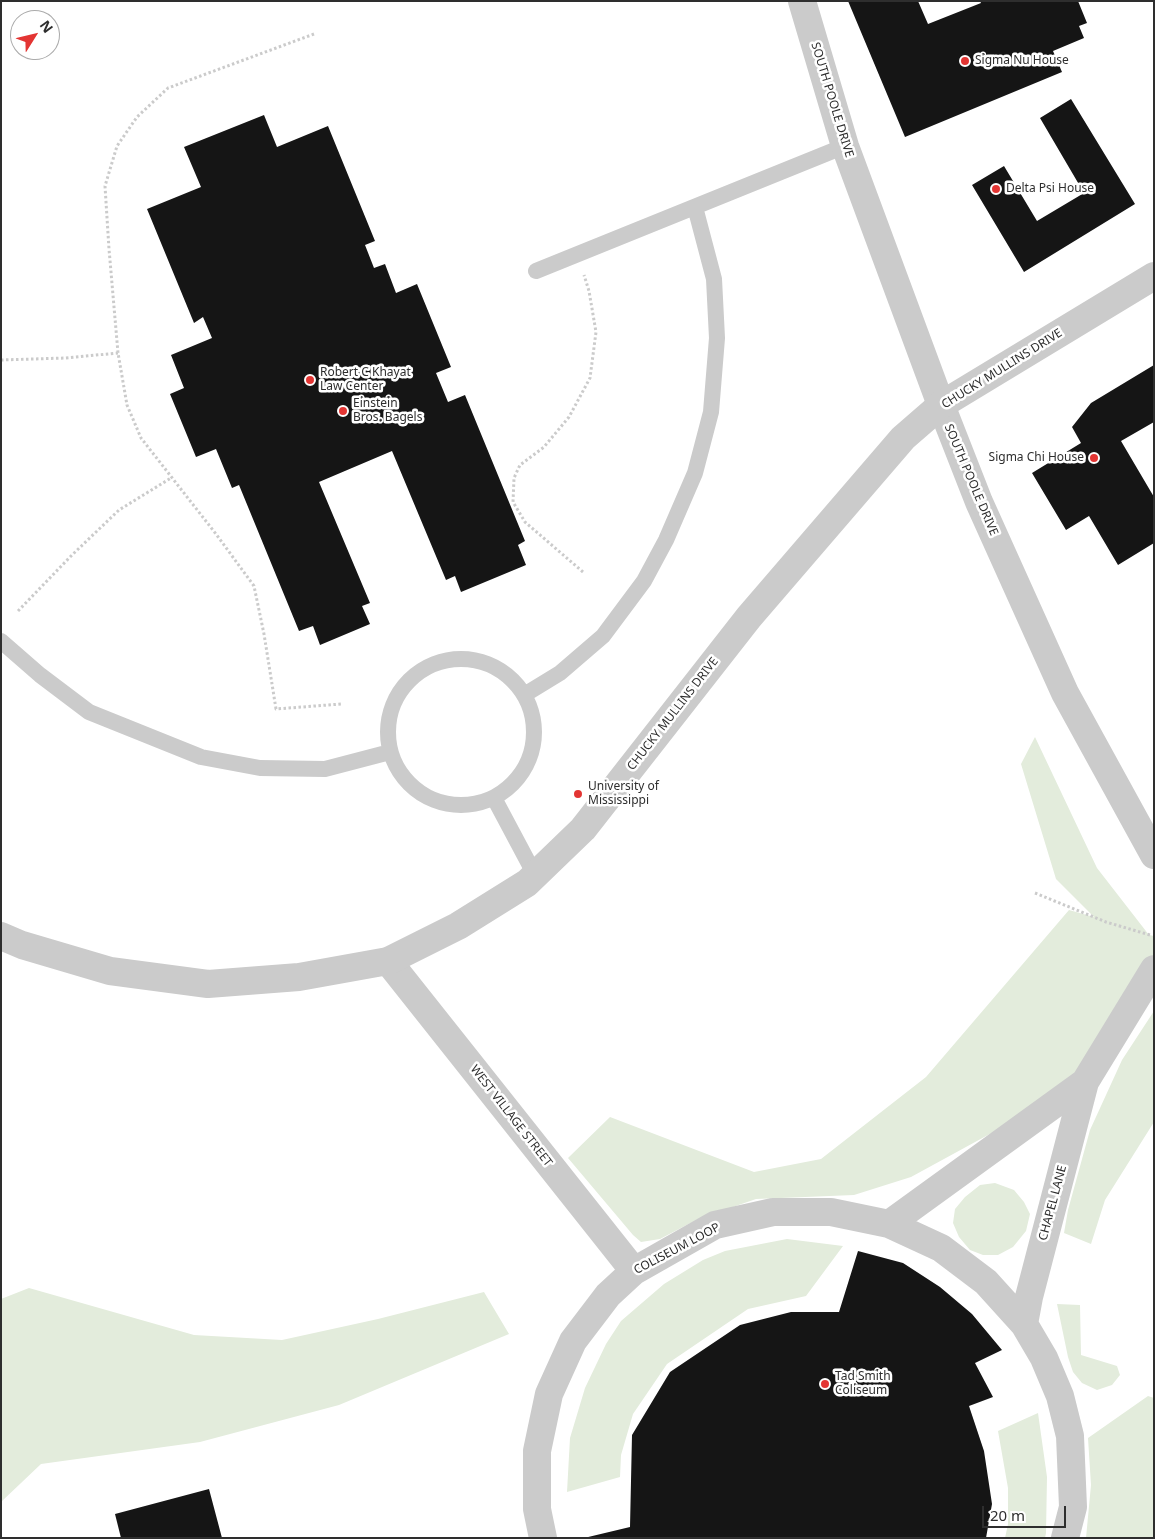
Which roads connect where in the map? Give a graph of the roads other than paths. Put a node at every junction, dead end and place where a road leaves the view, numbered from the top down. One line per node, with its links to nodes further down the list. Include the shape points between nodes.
1 (802, 1): 2 (street, SOUTH POOLE DRIVE)
2 (845, 146): 3 (lane); 6 (street, SOUTH POOLE DRIVE)
3 (695, 207): 4 (lane); 8 (lane, via 714,279 717,338 711,412 694,474 666,540 644,581 603,636 560,673)
4 (536, 271)
5 (1154, 276): 6 (street, CHUCKY MULLINS DRIVE)
6 (941, 405): 11 (street, SOUTH POOLE DRIVE, via 979,502 1065,693); 12 (street, CHUCKY MULLINS DRIVE, via 902,438 749,617 583,828)
7 (1, 641): 9 (lane, via 89,712 201,757 260,768 325,769)
8 (524, 694): 9 (lane, via 499,669 472,659 443,660 417,672 398,693 388,720); 10 (lane, via 532,715 534,744 524,771 505,792)
9 (390, 752): 10 (lane, via 401,776 422,795 449,805 478,804)
10 (494, 798): 12 (lane)
11 (1154, 855)
12 (535, 875): 14 (street, CHUCKY MULLINS DRIVE, via 458,926)
13 (1, 936): 14 (street, CHUCKY MULLINS DRIVE, via 110,971 208,984 299,977)
14 (388, 961): 18 (street, WEST VILLAGE STREET)
15 (1154, 970): 16 (street, CHAPEL LANE)
16 (1085, 1082): 17 (street, CHAPEL LANE); 19 (street, CHAPEL LANE)
17 (889, 1224): 18 (street, COLISEUM LOOP, via 831,1212 773,1212 715,1225); 19 (street, COLISEUM LOOP, via 941,1248 979,1276)
18 (634, 1270): 20 (street, COLISEUM LOOP, via 608,1295 573,1341 549,1394 537,1451 537,1509)
19 (1024, 1324): 21 (street, COLISEUM LOOP, via 1044,1358 1060,1396 1070,1436 1073,1508)
20 (543, 1538)
21 (1065, 1538)

